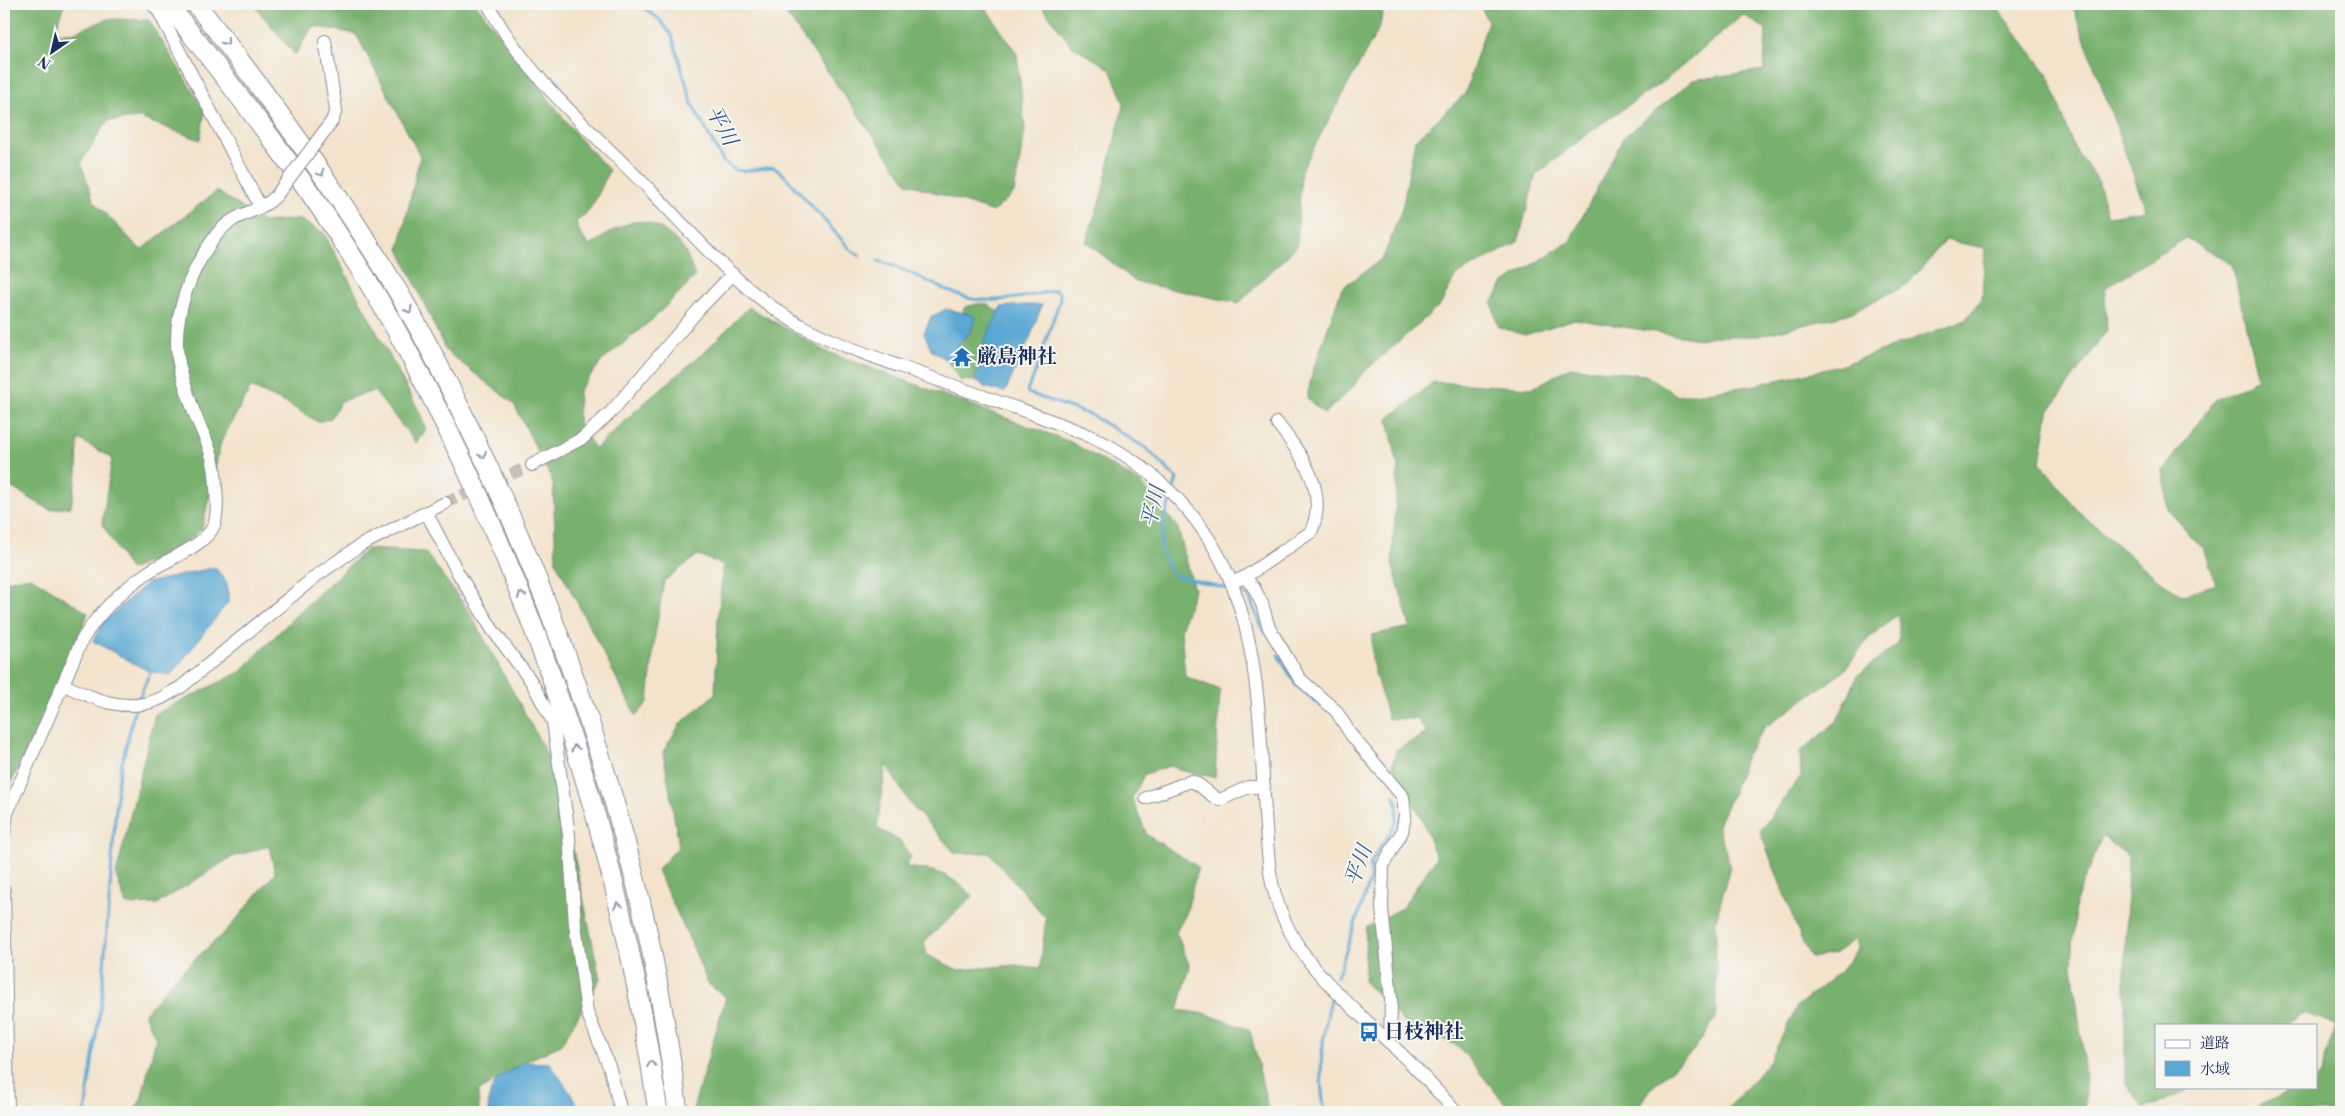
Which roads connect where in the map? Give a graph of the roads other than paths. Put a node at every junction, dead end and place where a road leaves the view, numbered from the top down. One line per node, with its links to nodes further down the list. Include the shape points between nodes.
1 (152, 4): 6 (street)
2 (168, 4): 22 (highway, one-way to 2, via 642,1010 602,839 566,716 489,518 401,337 350,253 247,106)
3 (196, 4): 23 (highway, one-way to 23, via 291,128 395,286 428,344 509,511 583,706 620,829 658,984)
4 (488, 4): 7 (street, via 501,29 535,72)
5 (325, 41): 6 (street, bridge, via 336,110 332,121 276,196)
6 (260, 206): 14 (street, via 232,219 216,235 188,285 179,321 177,339 181,373 215,464 214,525 192,547 145,574 97,616 82,640)
7 (733, 274): 9 (street, via 611,412 583,438); 13 (street, via 768,305 815,332 858,352 1096,439 1136,464 1177,499 1215,550)
8 (1277, 424): 12 (street, via 1305,462 1315,485 1316,522 1311,532)
9 (532, 465)
10 (445, 503): 11 (street)
11 (426, 512): 14 (street, via 361,545 316,576 181,687 157,700 132,706 110,704); 21 (street, via 458,573 492,629 531,682 553,722 569,835 575,924 587,1012 610,1069)
12 (1245, 577): 13 (street); 19 (street, via 1262,604 1269,628 1300,679 1336,711 1352,736 1403,797 1405,815 1402,832 1383,865 1382,908 1391,999)
13 (1233, 587): 15 (street, via 1250,658)
14 (64, 685): 17 (street, via 7,812)
15 (1264, 787): 16 (street, via 1248,787 1220,800 1191,781); 19 (street, via 1270,872 1287,929 1312,967)
16 (1146, 798)
17 (4, 834)
18 (4, 890): 20 (street)
19 (1390, 1043): 24 (street)
20 (8, 1112)
21 (621, 1112)
22 (658, 1112)
23 (678, 1112)
24 (1456, 1112)

